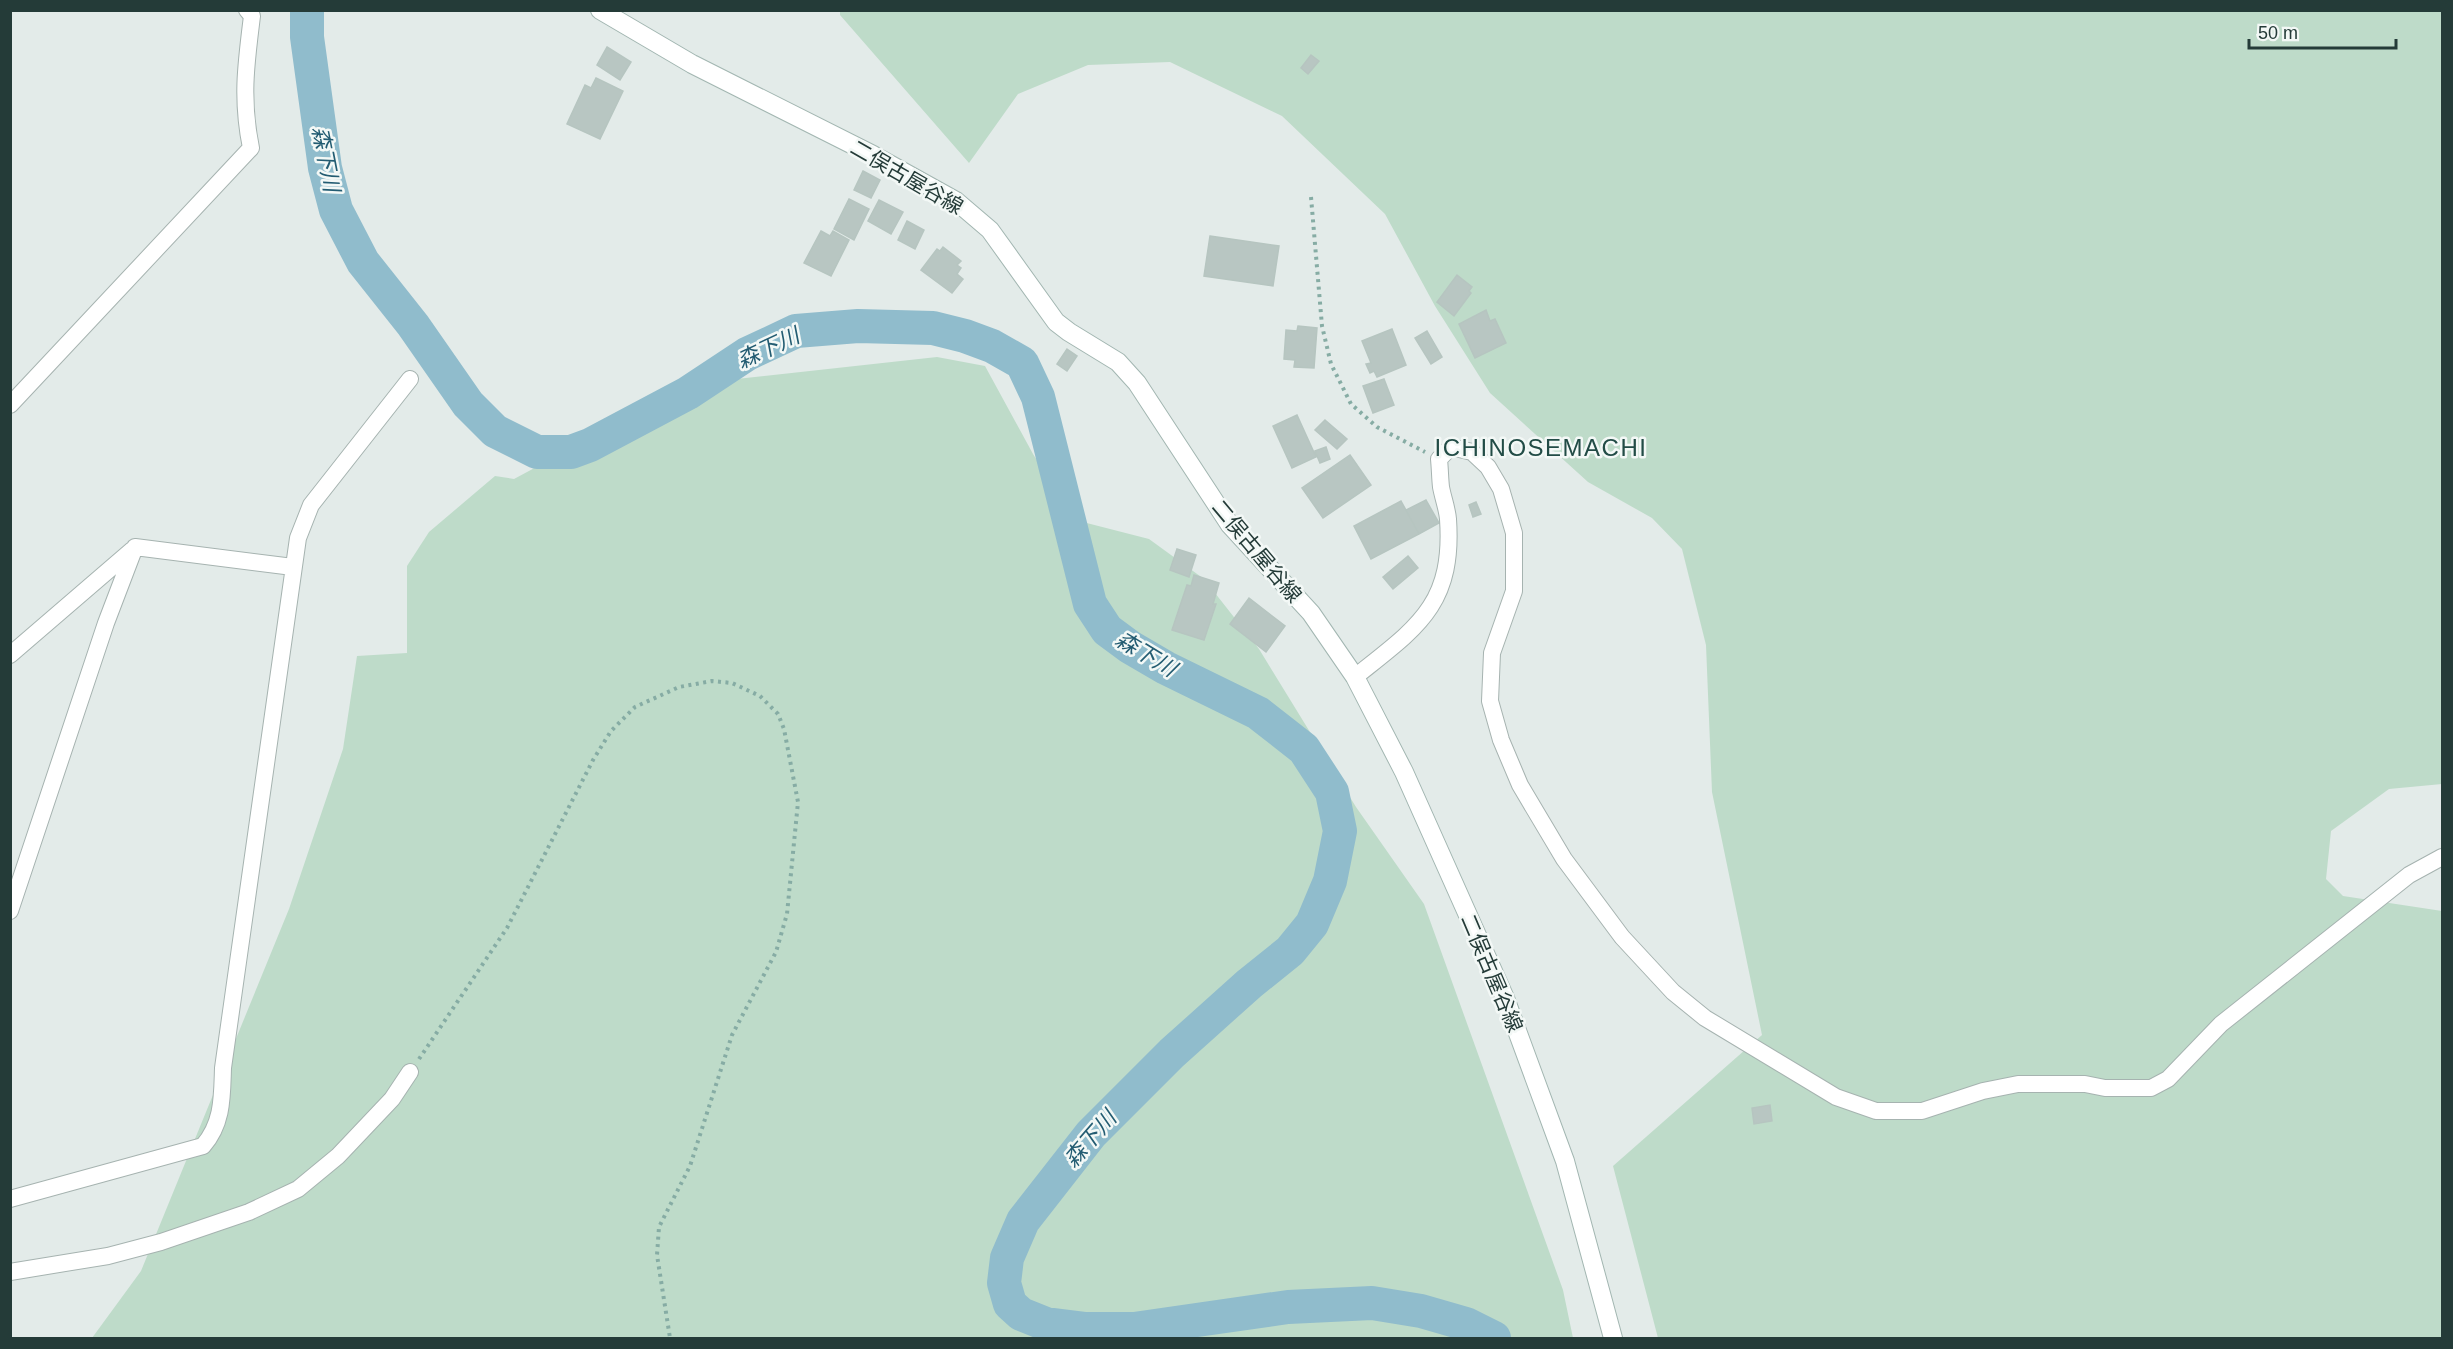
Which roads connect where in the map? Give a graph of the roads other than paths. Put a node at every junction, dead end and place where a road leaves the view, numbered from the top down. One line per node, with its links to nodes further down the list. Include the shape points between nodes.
1 (247, 10): 4 (street, via 252,15 245,61 245,120 250,148)
2 (600, 10): 8 (main road, 二俣古屋谷線, via 692,64 935,189 990,230 1056,322 1119,362 1137,382 1230,525 1311,613)
3 (410, 379): 6 (street, via 311,505 298,538)
4 (10, 405)
5 (135, 547): 6 (street); 7 (street); 10 (street)
6 (293, 567): 12 (street, via 223,1068 221,1110 214,1134 203,1146)
7 (10, 655)
8 (1355, 677): 9 (street, via 1428,613 1443,586 1448,518 1439,459 1451,447 1472,452 1488,467 1501,489 1514,533 1514,591 1492,653 1490,701 1520,785 1564,859 1622,937 1673,992 1705,1018 1836,1097 1876,1112 1922,1112 1983,1091 2018,1084 2151,1088 2168,1079 2221,1024 2409,875); 14 (main road, 二俣古屋谷線, via 1404,772 1505,998 1565,1161)
9 (2442, 857)
10 (10, 911)
11 (410, 1072): 13 (street, via 392,1099 338,1156 298,1189 249,1212 161,1242 108,1256)
12 (10, 1199)
13 (10, 1272)
14 (1613, 1338)

